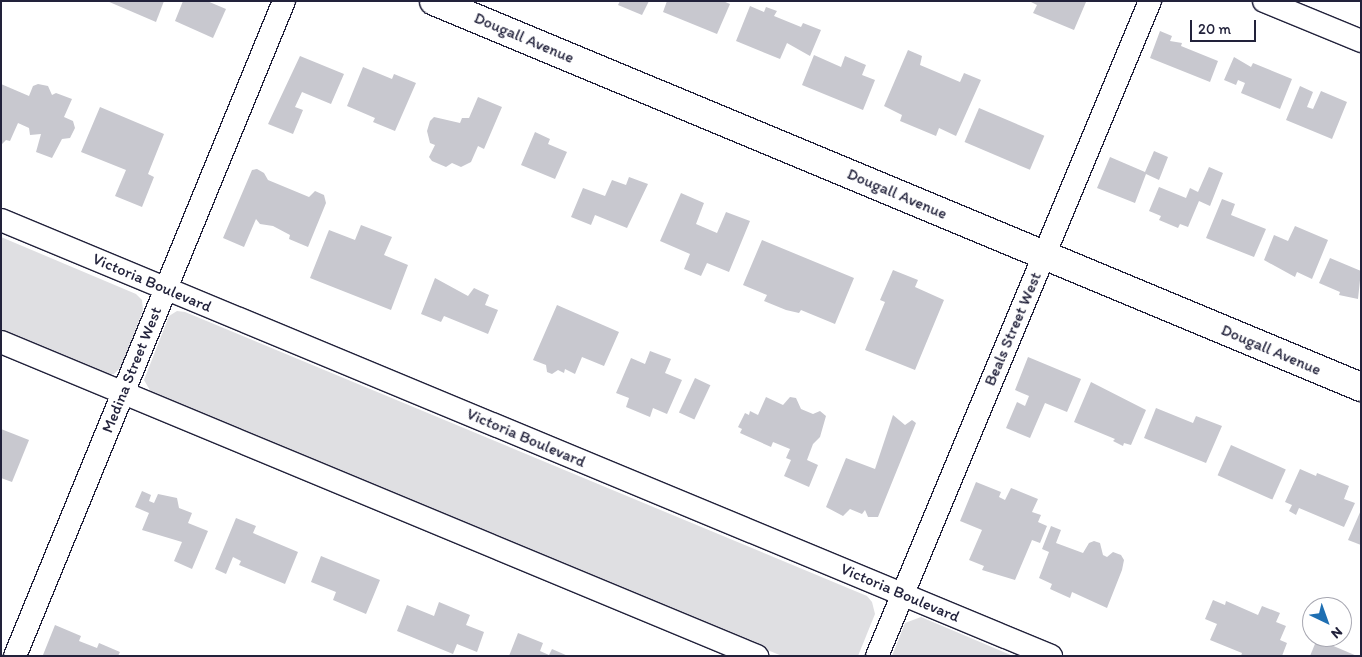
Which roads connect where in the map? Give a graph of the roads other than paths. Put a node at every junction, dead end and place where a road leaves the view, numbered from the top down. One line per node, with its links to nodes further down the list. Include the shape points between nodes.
1 (284, 1): 8 (street, Medina Street West)
2 (434, 1): 7 (main road, Dougall Avenue)
3 (1150, 1): 7 (street, Beals Street West)
4 (1264, 1): 5 (street)
5 (1361, 41)
6 (1, 220): 8 (street, Victoria Boulevard)
7 (1044, 255): 10 (main road, Dougall Avenue); 12 (street, Beals Street West)
8 (166, 289): 11 (street, Medina Street West); 12 (street, Victoria Boulevard)
9 (1, 342): 11 (street)
10 (1361, 387)
11 (123, 393): 13 (street, Medina Street West); 14 (street)
12 (902, 594): 15 (street, Beals Street West); 16 (street, Victoria Boulevard)
13 (15, 656)
14 (757, 656)
15 (877, 656)
16 (1051, 656)

